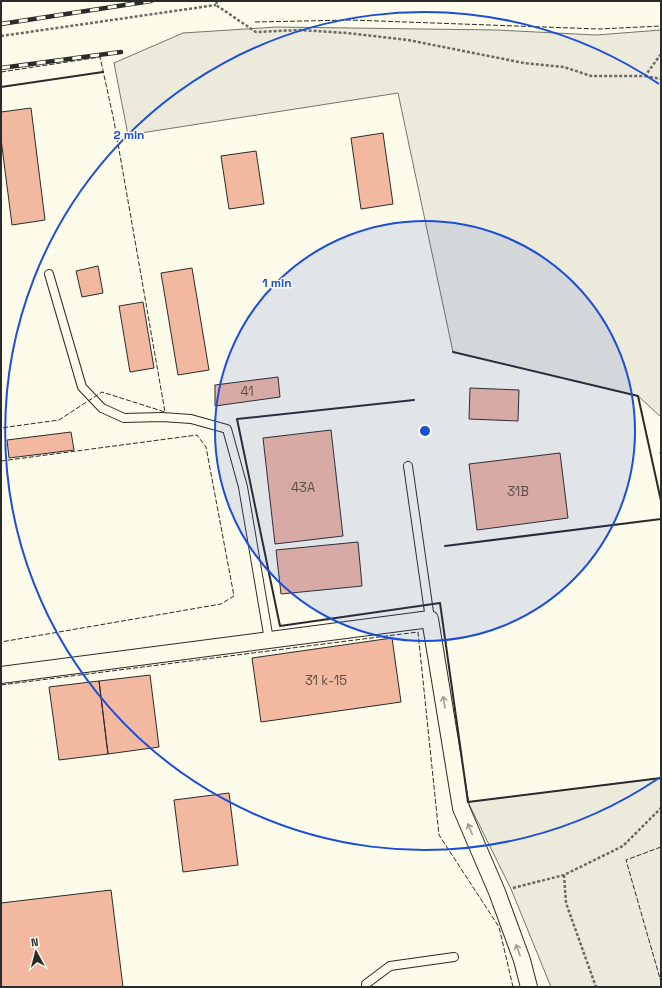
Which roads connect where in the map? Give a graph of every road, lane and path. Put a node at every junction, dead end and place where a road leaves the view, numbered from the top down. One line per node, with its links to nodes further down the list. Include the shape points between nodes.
1 (217, 1): 2 (path)
2 (216, 5): 3 (path); 5 (path, via 256,32 300,30 347,33 408,40 524,63 564,68 591,76)
3 (1, 36)
4 (661, 54): 5 (path)
5 (646, 76): 6 (path)
6 (661, 79)
7 (49, 274): 10 (lane, via 82,387 102,408 124,418 162,416 191,419 227,429 243,487)
8 (408, 466): 9 (lane)
9 (430, 619): 10 (street); 14 (street, one-way to 9, via 461,808)
10 (269, 640): 11 (street)
11 (1, 675)
12 (661, 808): 13 (path, via 623,846)
13 (564, 874): 14 (path); 18 (path, via 566,903)
14 (497, 892): 17 (street, one-way to 14)
15 (454, 957): 16 (lane, via 390,966 366,984)
16 (366, 987)
17 (530, 987)
18 (596, 987)

